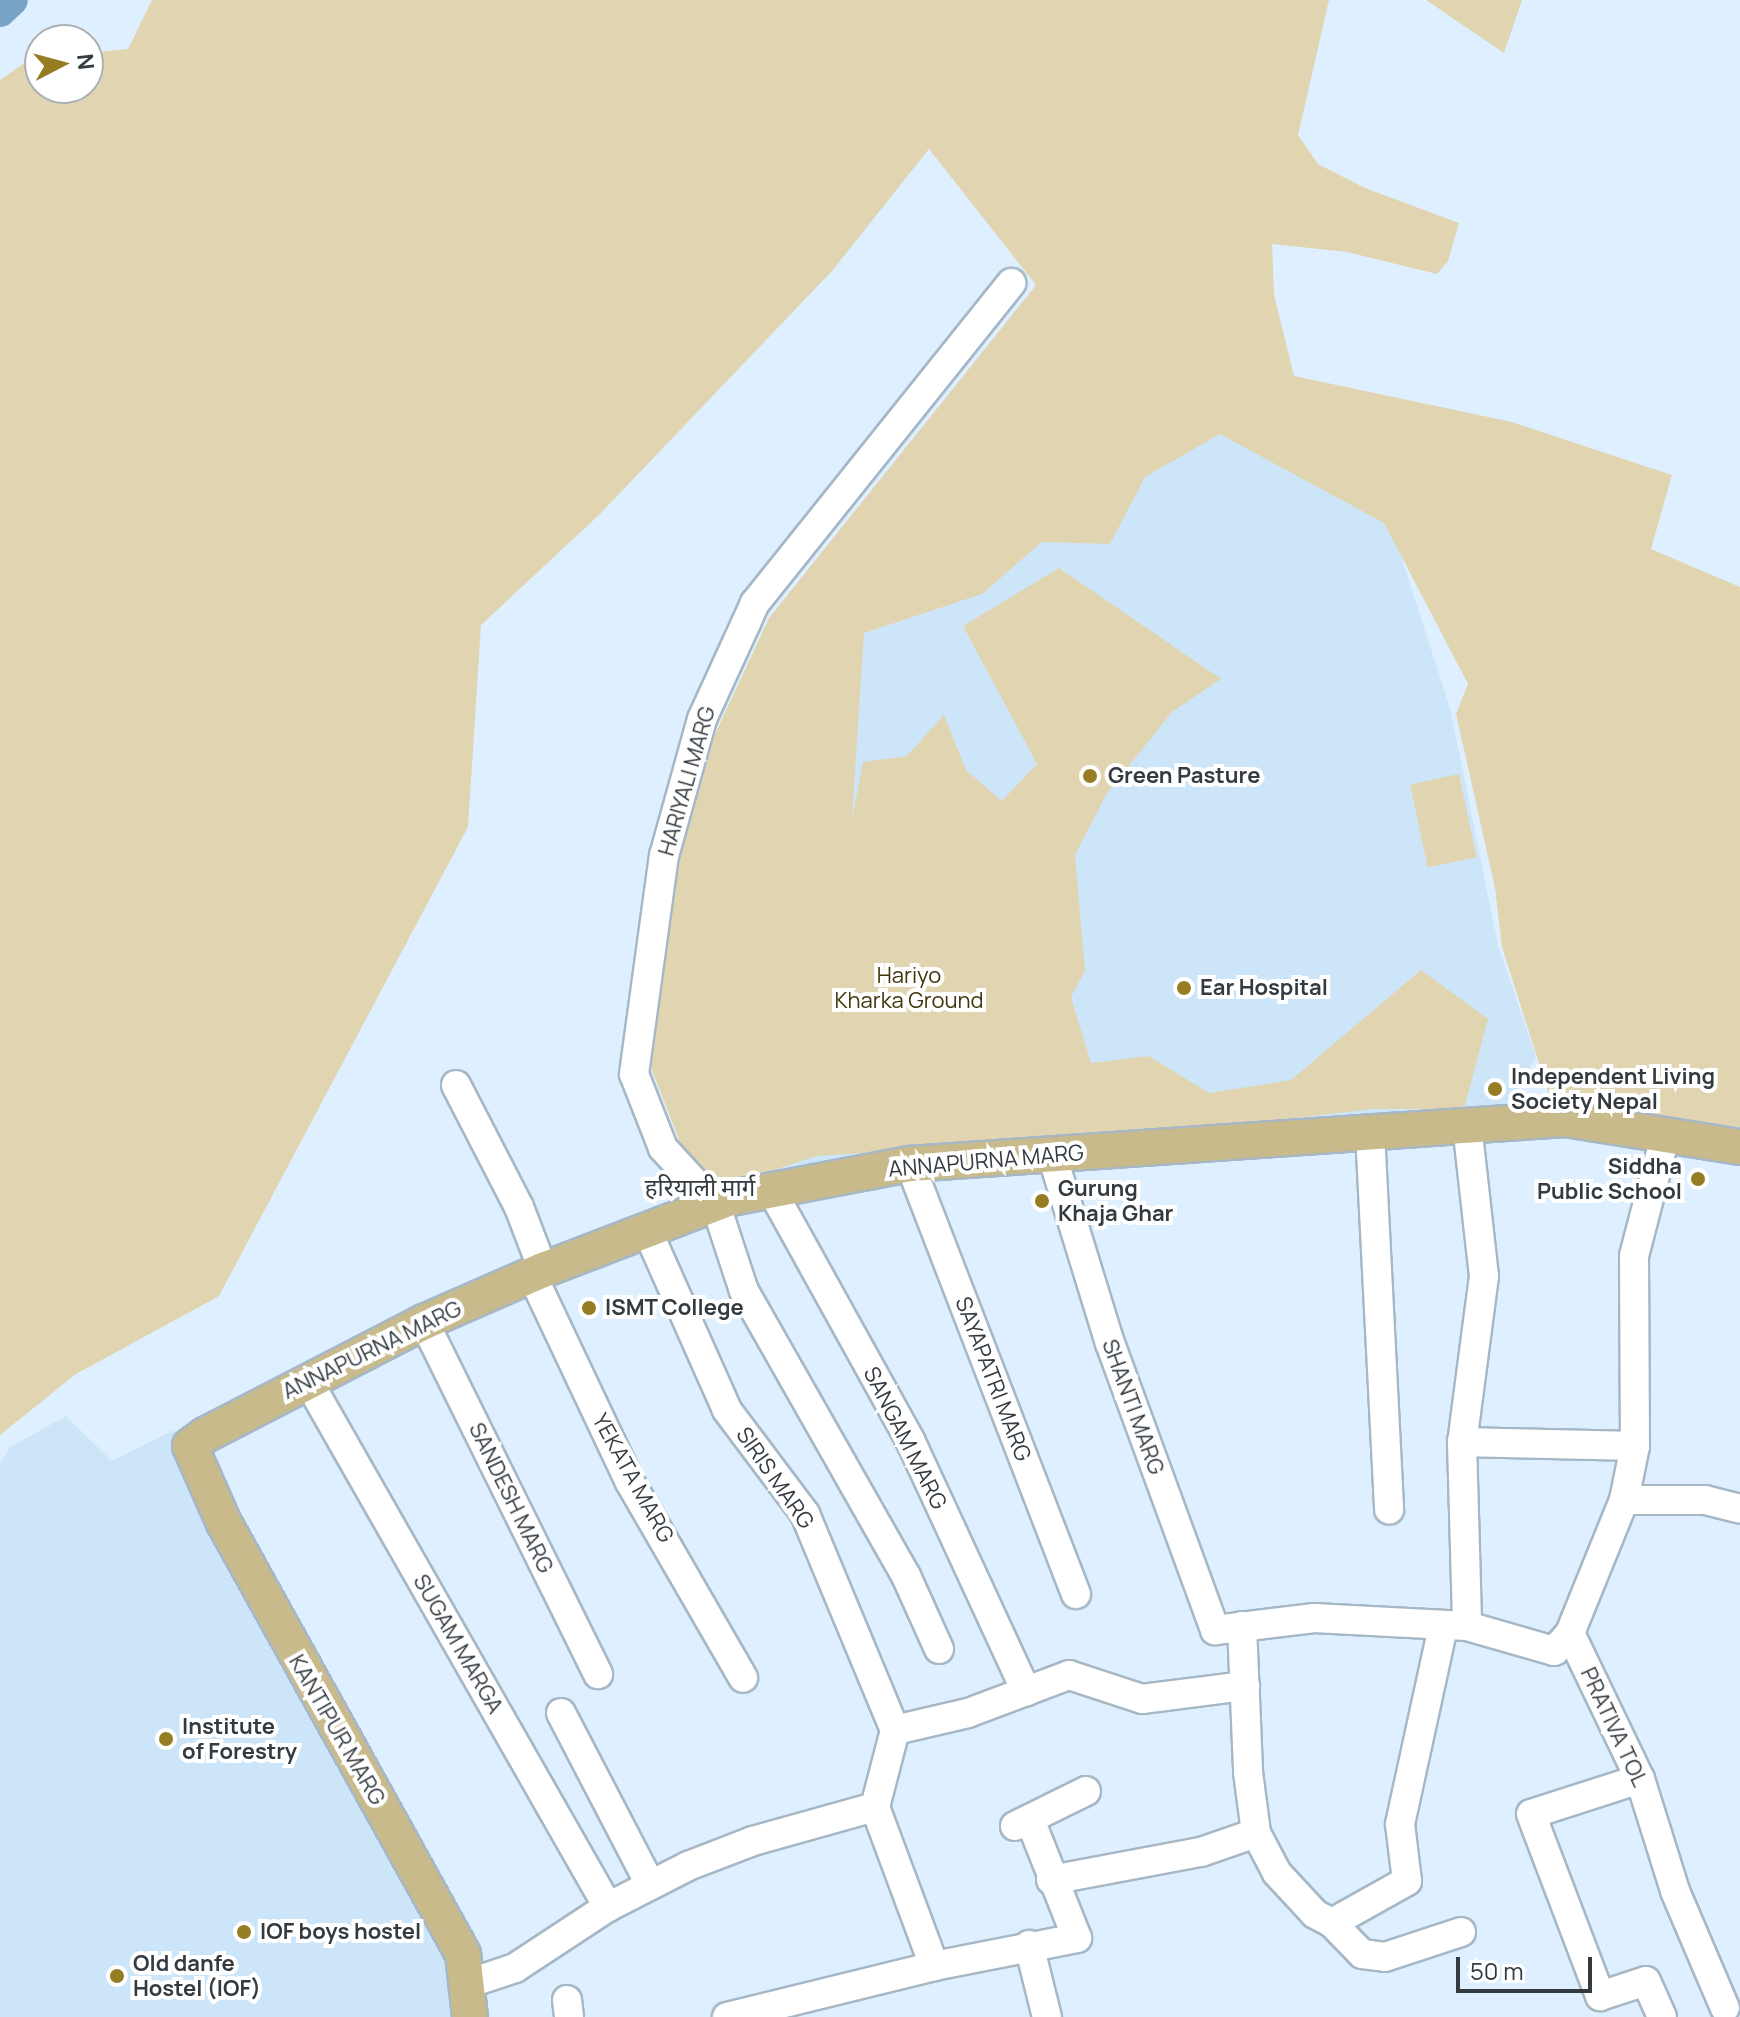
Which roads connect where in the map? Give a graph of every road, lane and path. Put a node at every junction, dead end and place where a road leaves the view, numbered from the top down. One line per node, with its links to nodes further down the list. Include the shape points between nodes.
1 (1011, 283): 10 (street, HARIYALI MARG, via 755,603 702,719 664,856 634,1074 663,1148)
2 (456, 1085): 12 (street, YEKATA MARG, via 519,1207)
3 (1467, 1125): 4 (main road, ANNAPURNA MARG); 5 (main road, ANNAPURNA MARG, via 1565,1119); 15 (street, via 1484,1276)
4 (1370, 1132): 7 (main road, ANNAPURNA MARG); 20 (street)
5 (1666, 1133): 6 (main road, ANNAPURNA MARG); 17 (street, via 1634,1256)
6 (1740, 1147)
7 (1052, 1155): 8 (main road, ANNAPURNA MARG); 22 (street, SHANTI MARG, via 1110,1343 1215,1630)
8 (910, 1164): 9 (main road, ANNAPURNA MARG); 21 (street, SAYAPATRI MARG)
9 (772, 1191): 10 (main road, ANNAPURNA MARG); 29 (street, SANGAM MARG, via 910,1440)
10 (716, 1206): 11 (main road, ANNAPURNA MARG); 25 (street, via 744,1291 906,1576)
11 (647, 1230): 12 (main road, ANNAPURNA MARG); 31 (street, SIRIS MARG, via 727,1410 805,1514 851,1613)
12 (537, 1272): 13 (main road, ANNAPURNA MARG); 27 (street, YEKATA MARG, via 630,1482)
13 (424, 1322): 14 (main road, ANNAPURNA MARG); 26 (street, SANDESH MARG)
14 (308, 1381): 16 (main road, ANNAPURNA MARG); 38 (street, SUGAM MARGA)
15 (1462, 1442): 17 (street); 23 (street)
16 (190, 1446): 43 (main road, KANTIPUR MARG, via 310,1686 448,1921 463,1954)
17 (1635, 1446): 18 (street)
18 (1624, 1500): 19 (street, via 1705,1500); 24 (street)
19 (1740, 1509)
20 (1389, 1510)
21 (1076, 1594)
22 (1242, 1626): 23 (street, via 1314,1618); 28 (street)
23 (1455, 1626): 24 (street, via 1554,1651); 39 (street, via 1400,1824 1407,1881)
24 (1570, 1633): 32 (street, PRATIVA TOL)
25 (939, 1649)
26 (598, 1674)
27 (743, 1678)
28 (1245, 1686): 29 (street, via 1142,1699 1069,1675); 35 (street)
29 (1026, 1691): 31 (street, via 968,1713)
30 (561, 1713): 37 (street)
31 (895, 1730): 34 (street)
32 (1640, 1779): 44 (street, PRATIVA TOL, via 1675,1891); 48 (street, via 1531,1814 1600,1996 1646,1981)
33 (1086, 1791): 36 (street, via 1021,1823)
34 (875, 1807): 37 (street, via 753,1841); 42 (street)
35 (1256, 1833): 36 (street, via 1201,1852); 39 (street, via 1277,1873 1315,1914)
36 (1051, 1880): 41 (street, via 1077,1938)
37 (650, 1884): 38 (street)
38 (608, 1907): 43 (street)
39 (1332, 1923): 40 (street, via 1372,1957)
40 (1461, 1932)
41 (1029, 1945): 42 (street); 47 (street)
42 (934, 1966): 45 (street)
43 (469, 2001)
44 (1722, 2011)
45 (764, 2012): 46 (street)
46 (727, 2017)
47 (1047, 2017)
48 (1662, 2017)

